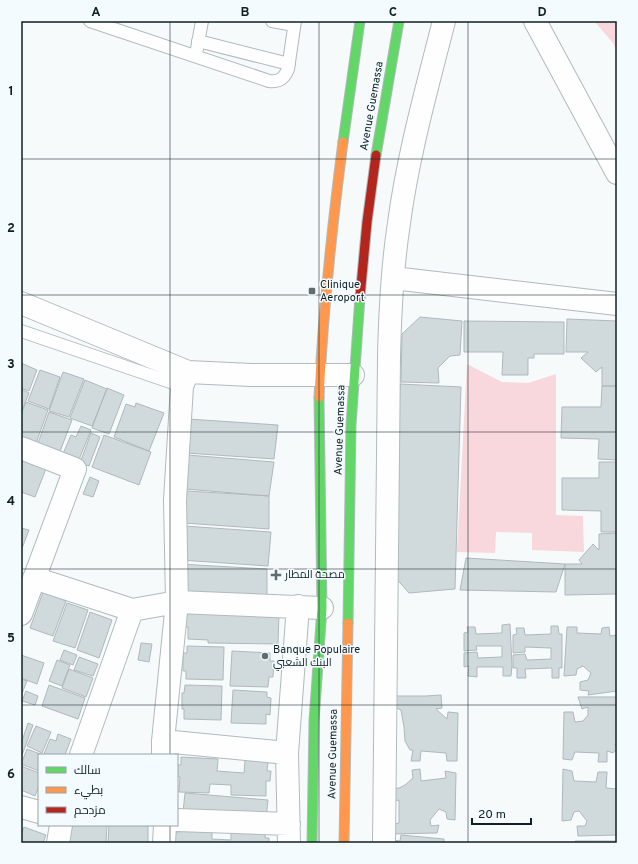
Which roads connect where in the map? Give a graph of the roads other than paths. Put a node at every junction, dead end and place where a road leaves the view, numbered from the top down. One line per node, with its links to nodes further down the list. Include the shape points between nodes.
1 (90, 21): 10 (lane)
2 (202, 21): 9 (lane)
3 (272, 21): 8 (lane)
4 (360, 21): 17 (main road, Avenue Guemassa, via 331,240)
5 (399, 21): 18 (main road, Avenue Guemassa, via 372,188)
6 (444, 21): 13 (street, via 411,152)
7 (535, 21): 12 (street)
8 (294, 23): 11 (lane)
9 (198, 41): 10 (lane); 11 (lane)
10 (196, 56): 11 (lane, via 275,82 286,75)
11 (289, 64)
12 (617, 173)
13 (392, 278): 15 (street); 40 (street)
14 (21, 303): 19 (street)
15 (617, 304)
16 (21, 331): 19 (lane)
17 (320, 375): 18 (street); 19 (street, via 251,375); 24 (main road, Avenue Guemassa)
18 (353, 375): 39 (main road, Avenue Guemassa)
19 (185, 379): 22 (street, via 175,500)
20 (21, 448): 21 (street, via 75,469)
21 (34, 578): 25 (street); 26 (street)
22 (178, 602): 23 (street); 25 (street); 27 (street)
23 (298, 606): 24 (street); 28 (street)
24 (322, 608): 38 (main road, Avenue Guemassa, via 314,721)
25 (132, 610): 29 (street)
26 (21, 614)
27 (163, 748): 28 (street)
28 (288, 753): 35 (street)
29 (81, 754)
30 (21, 807): 31 (street)
31 (38, 812)
32 (178, 820): 35 (street)
33 (61, 826): 36 (street)
34 (165, 826): 37 (street)
35 (289, 833)
36 (58, 843)
37 (164, 843)
38 (312, 843)
39 (344, 843)
40 (384, 843)

